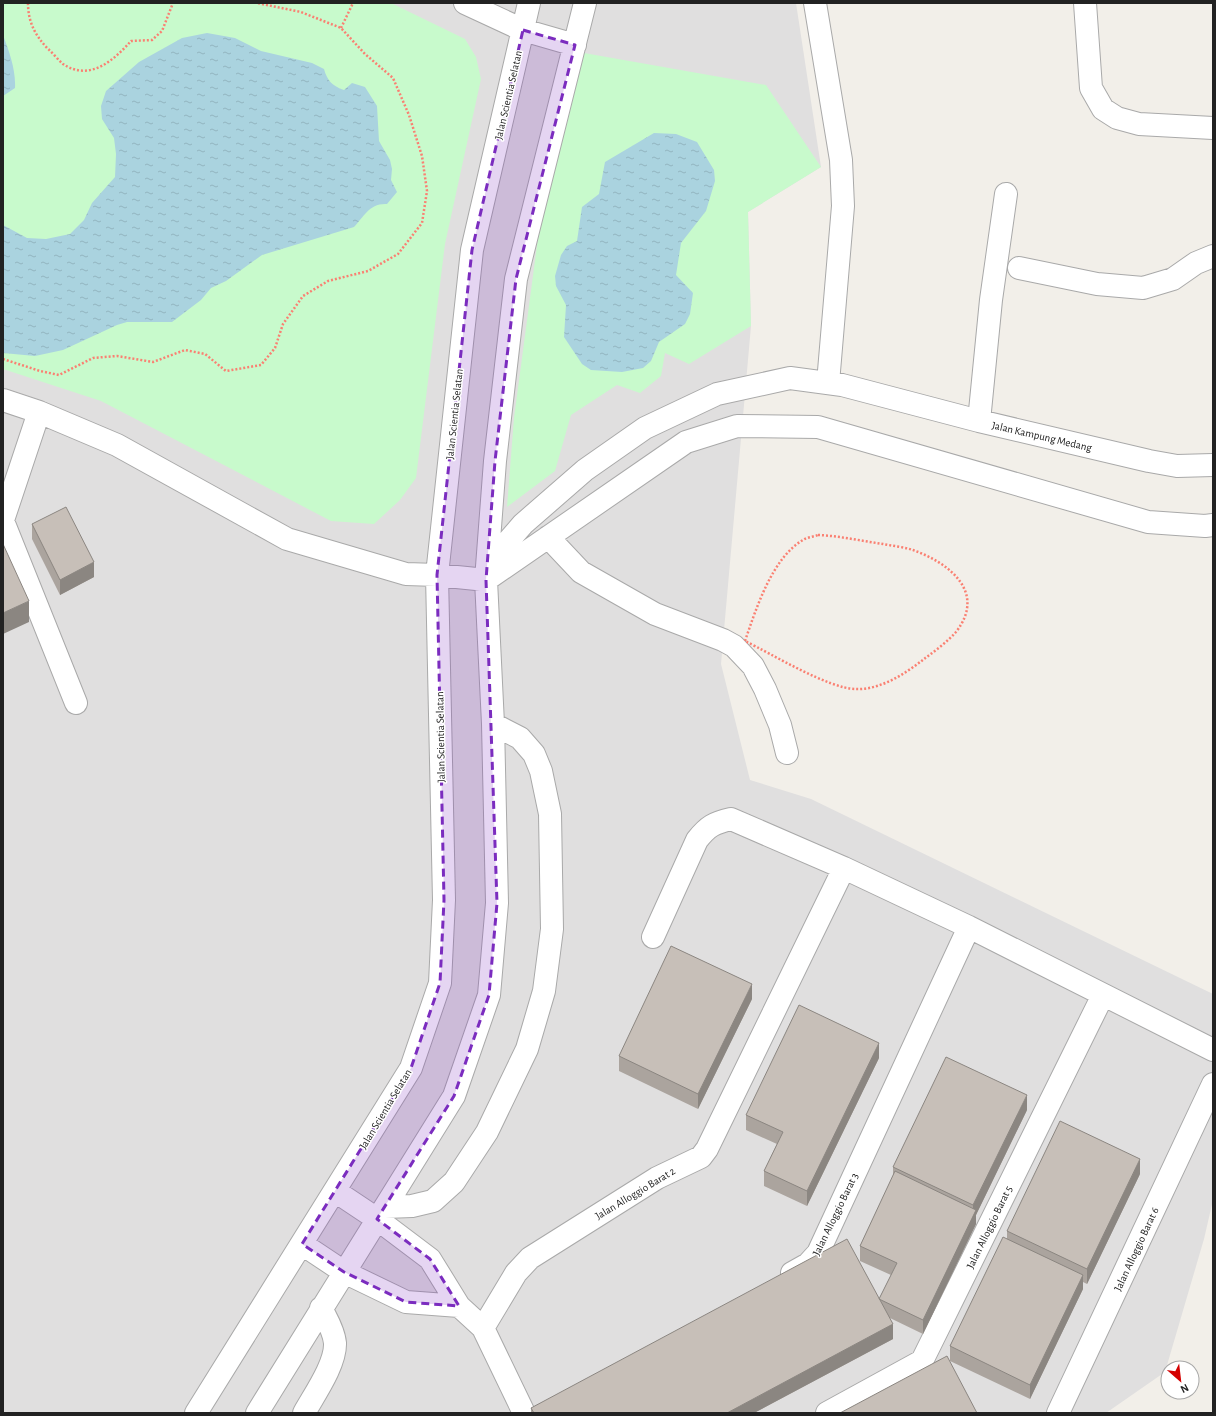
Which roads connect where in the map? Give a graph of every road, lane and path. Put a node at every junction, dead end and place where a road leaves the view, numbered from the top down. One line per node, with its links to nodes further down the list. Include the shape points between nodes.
1 (28, 3): 2 (path, via 28,16 36,36 63,64 77,70 94,70 115,59 131,41 152,40 162,31)
2 (173, 3)
3 (257, 3): 10 (path, via 301,12)
4 (354, 3): 10 (path)
5 (466, 3): 11 (street)
6 (529, 3): 11 (street, Jalan Scientia Selatan)
7 (585, 3): 12 (street)
8 (815, 3): 18 (street, via 841,160 843,206)
9 (1085, 3): 13 (street, via 1091,88 1103,109 1117,118 1139,124)
10 (341, 28): 17 (path, via 364,54 393,78 409,115 422,156 427,191 422,223 398,254 368,271 328,281 303,296 283,324 275,348 261,365 226,371 205,354 184,350 153,362 117,356 92,358 59,375)
11 (523, 30): 12 (street); 27 (street, Jalan Scientia Selatan, via 472,250)
12 (575, 45): 26 (street, via 516,279 495,461)
13 (1213, 128)
14 (1006, 194): 21 (street, Jalan Kampung Medang)
15 (1213, 256): 16 (street, via 1196,263 1173,278 1143,288 1097,284)
16 (1019, 268)
17 (3, 359)
18 (828, 384): 21 (street, via 842,385); 26 (street, via 790,378 717,394 645,428 585,470 524,524)
19 (3, 400): 20 (street)
20 (39, 412): 23 (street); 27 (street, via 117,445 287,539 406,574)
21 (978, 421): 22 (street, Jalan Kampung Medang, via 1170,465)
22 (1213, 465)
23 (3, 520): 29 (street)
24 (1213, 525): 25 (street, via 1148,522 818,427 737,426 686,442)
25 (548, 537): 26 (street); 28 (street, via 581,572 655,614)
26 (488, 571): 27 (street); 30 (street)
27 (437, 575): 38 (street, Jalan Scientia Selatan, via 444,900 440,982 411,1068)
28 (740, 644): 28 (path, via 840,686 868,688 882,684 914,667 956,632 964,617 966,594 955,574 939,562 912,550 832,535 818,535 804,539 789,550 777,565); 31 (street, via 765,689 780,725)
29 (76, 703)
30 (493, 724): 39 (street, via 497,903 489,995 454,1096); 39 (street, via 520,738 534,754 550,814 552,928 544,992 527,1049 487,1132 454,1182 433,1201)
31 (787, 753)
32 (844, 868): 33 (street); 34 (street, via 731,819 716,823 707,828 697,840); 45 (street, Jalan Alloggio Barat 2, via 701,1157 658,1178 530,1258 516,1273)
33 (969, 927): 35 (street); 42 (street, Jalan Alloggio Barat 3, via 818,1253 808,1264)
34 (653, 937)
35 (1103, 995): 36 (street); 50 (street, Jalan Alloggio Barat 5, via 922,1361)
36 (1213, 1050)
37 (1213, 1084): 51 (street, Jalan Alloggio Barat 6)
38 (335, 1191): 39 (street); 40 (street, Jalan Scientia Selatan)
39 (381, 1213): 41 (street); 43 (street, via 430,1259)
40 (302, 1244): 41 (street); 46 (street, Jalan Scientia Selatan)
41 (344, 1272): 43 (street, via 406,1302); 44 (street)
42 (772, 1284)
43 (459, 1306): 45 (street)
44 (321, 1308): 47 (street); 48 (street, via 335,1341 334,1353)
45 (483, 1328): 49 (street)
46 (196, 1413)
47 (257, 1413)
48 (304, 1413)
49 (524, 1413)
50 (827, 1413)
51 (1058, 1413)

